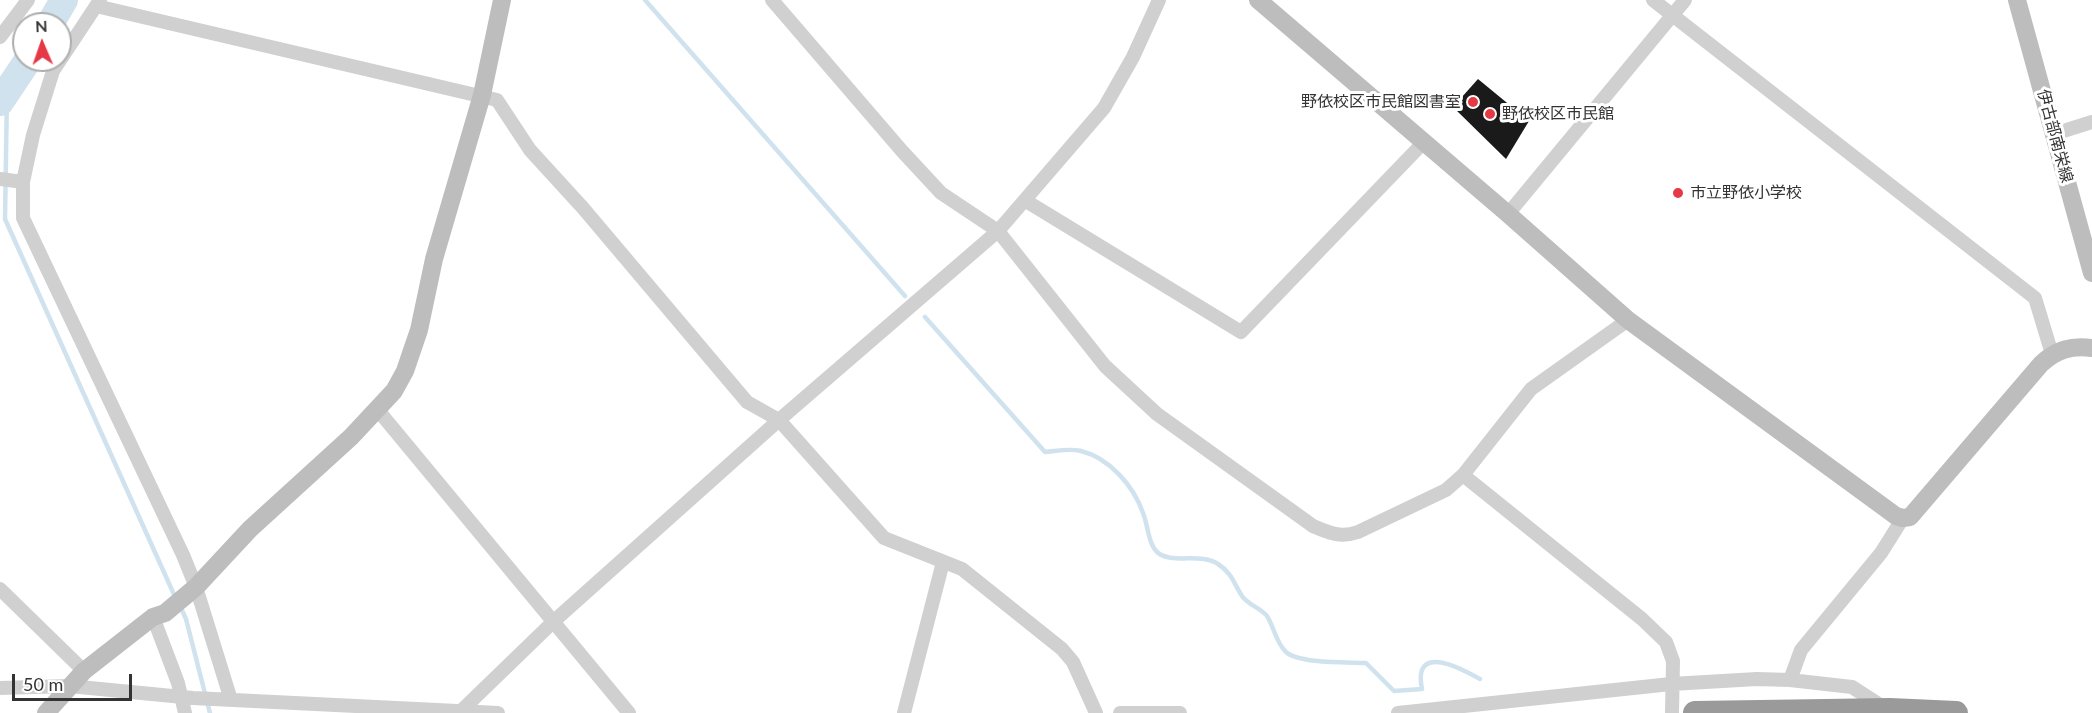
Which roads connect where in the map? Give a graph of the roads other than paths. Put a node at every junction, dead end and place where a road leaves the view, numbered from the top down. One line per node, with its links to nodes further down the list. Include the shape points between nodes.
1 (28, 0): 11 (street)
2 (502, 0): 13 (street)
3 (772, 0): 21 (street, via 941,193)
4 (1159, 0): 19 (street, via 1104,108)
5 (1258, 0): 16 (street)
6 (1653, 0): 10 (street)
7 (1685, 0): 10 (street)
8 (2016, 0): 15 (street, 伊古部南栄線)
9 (98, 3): 13 (street); 18 (street, via 53,71)
10 (1672, 16): 20 (street); 25 (street, via 2035,298)
11 (7, 17): 12 (street)
12 (0, 37)
13 (482, 95): 26 (street, via 434,259 419,330 405,371 394,391); 27 (street, via 497,100 530,150 747,402)
14 (2092, 122): 15 (street)
15 (2054, 134): 22 (street, 伊古部南栄線)
16 (1424, 142): 19 (street, via 1241,332); 20 (street)
17 (0, 179): 18 (street)
18 (19, 181): 32 (street, via 23,218 183,555)
19 (1026, 201): 21 (street)
20 (1508, 214): 23 (street)
21 (998, 231): 27 (street); 28 (street, via 1105,366 1157,414 1313,526 1331,535 1350,535 1446,490)
22 (2092, 273)
23 (1628, 320): 28 (street, via 1531,389); 29 (street)
24 (2092, 348): 25 (street, via 2065,348)
25 (2052, 354): 29 (street, via 1910,517)
26 (377, 409): 32 (street, via 250,529); 34 (street)
27 (779, 420): 30 (street, via 884,538); 34 (street)
28 (1463, 475): 37 (street, via 1666,642 1673,661)
29 (1903, 518): 36 (street, via 1881,553 1802,650)
30 (943, 562): 49 (street); 50 (street, via 962,569 1062,649 1073,662)
31 (0, 589): 35 (street)
32 (192, 590): 33 (street); 41 (street)
33 (159, 615): 35 (street); 40 (street, via 178,683)
34 (554, 621): 43 (street); 48 (street)
35 (84, 671): 38 (street)
36 (1790, 680): 37 (street); 42 (street, via 1852,687)
37 (1671, 684): 53 (street); 54 (street)
38 (69, 686): 39 (street); 40 (street); 45 (street)
39 (0, 688)
40 (187, 697): 41 (street); 46 (street)
41 (226, 699): 43 (street)
42 (1890, 710): 44 (highway); 55 (highway)
43 (460, 711): 47 (street)
44 (1695, 712)
45 (46, 713)
46 (185, 713)
47 (498, 713)
48 (629, 713)
49 (904, 713)
50 (1096, 713)
51 (1120, 713): 52 (street)
52 (1180, 713)
53 (1398, 713)
54 (1672, 713)
55 (1956, 713)

